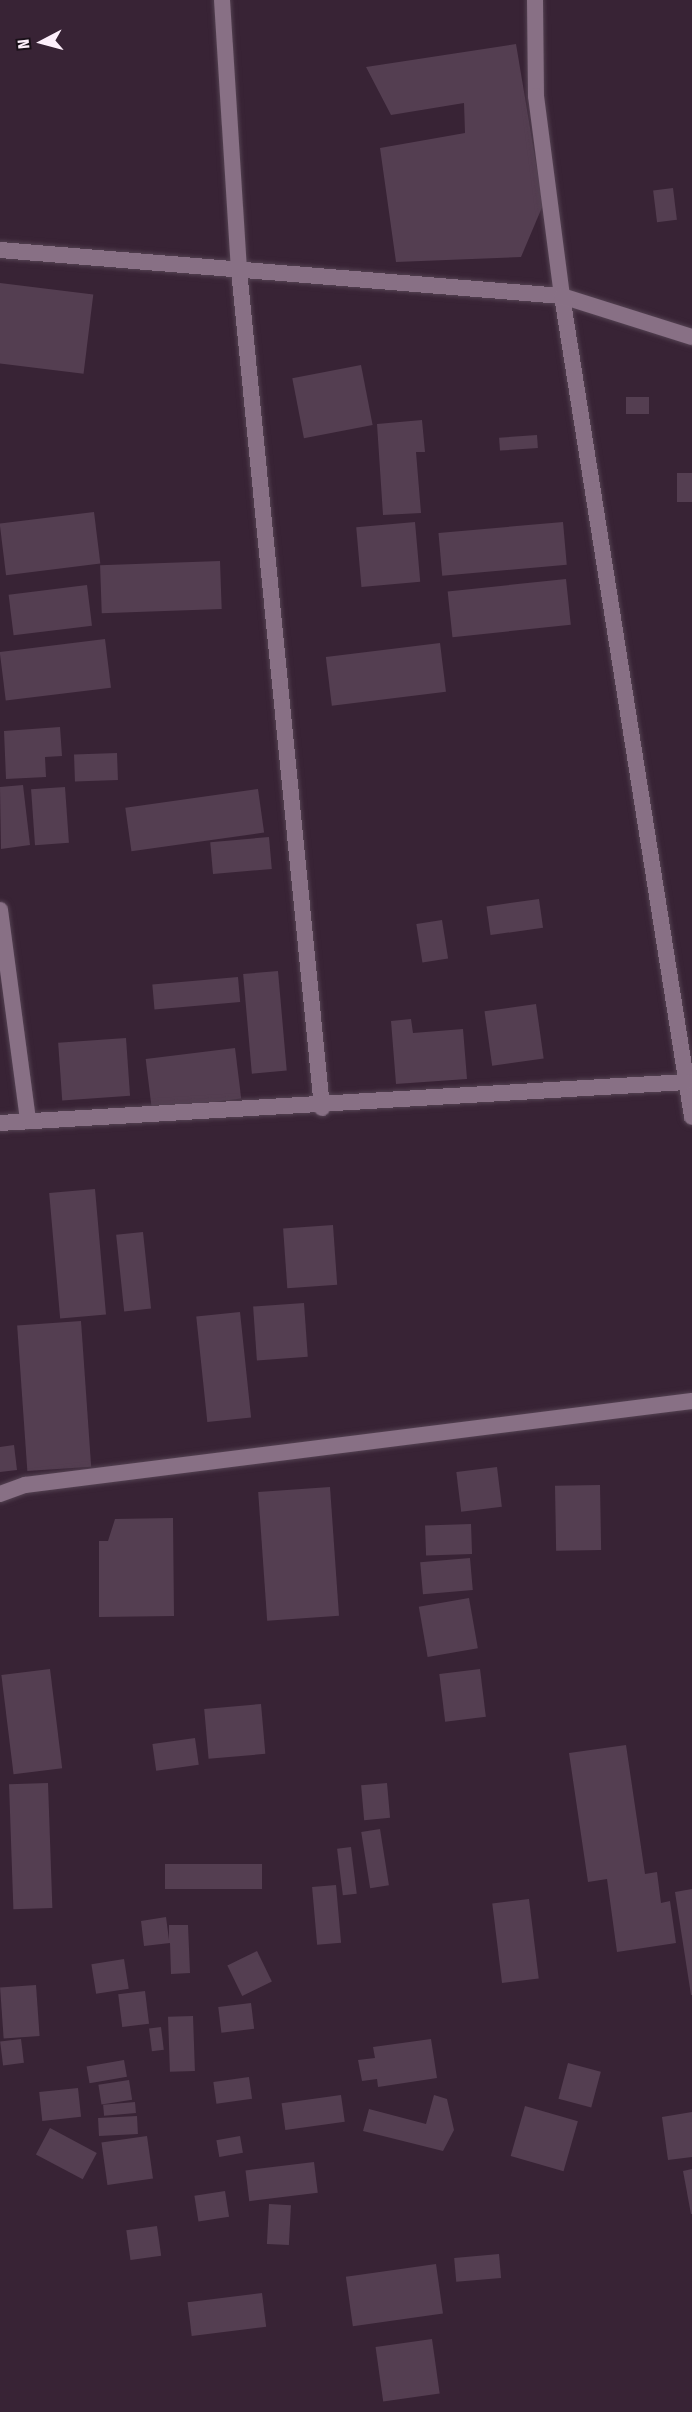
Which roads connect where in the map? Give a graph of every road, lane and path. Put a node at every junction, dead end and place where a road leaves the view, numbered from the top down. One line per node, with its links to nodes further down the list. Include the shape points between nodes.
1 (222, 0): 4 (street)
2 (535, 0): 5 (street, via 536,96)
3 (0, 250): 4 (street)
4 (239, 270): 5 (street); 9 (street)
5 (562, 296): 6 (street); 8 (street)
6 (692, 338)
7 (0, 910): 11 (street)
8 (686, 1082): 9 (street); 10 (street)
9 (322, 1108): 11 (street)
10 (692, 1117)
11 (28, 1121): 12 (street)
12 (0, 1123)
13 (692, 1401): 14 (street, via 25,1485)
14 (0, 1494)

